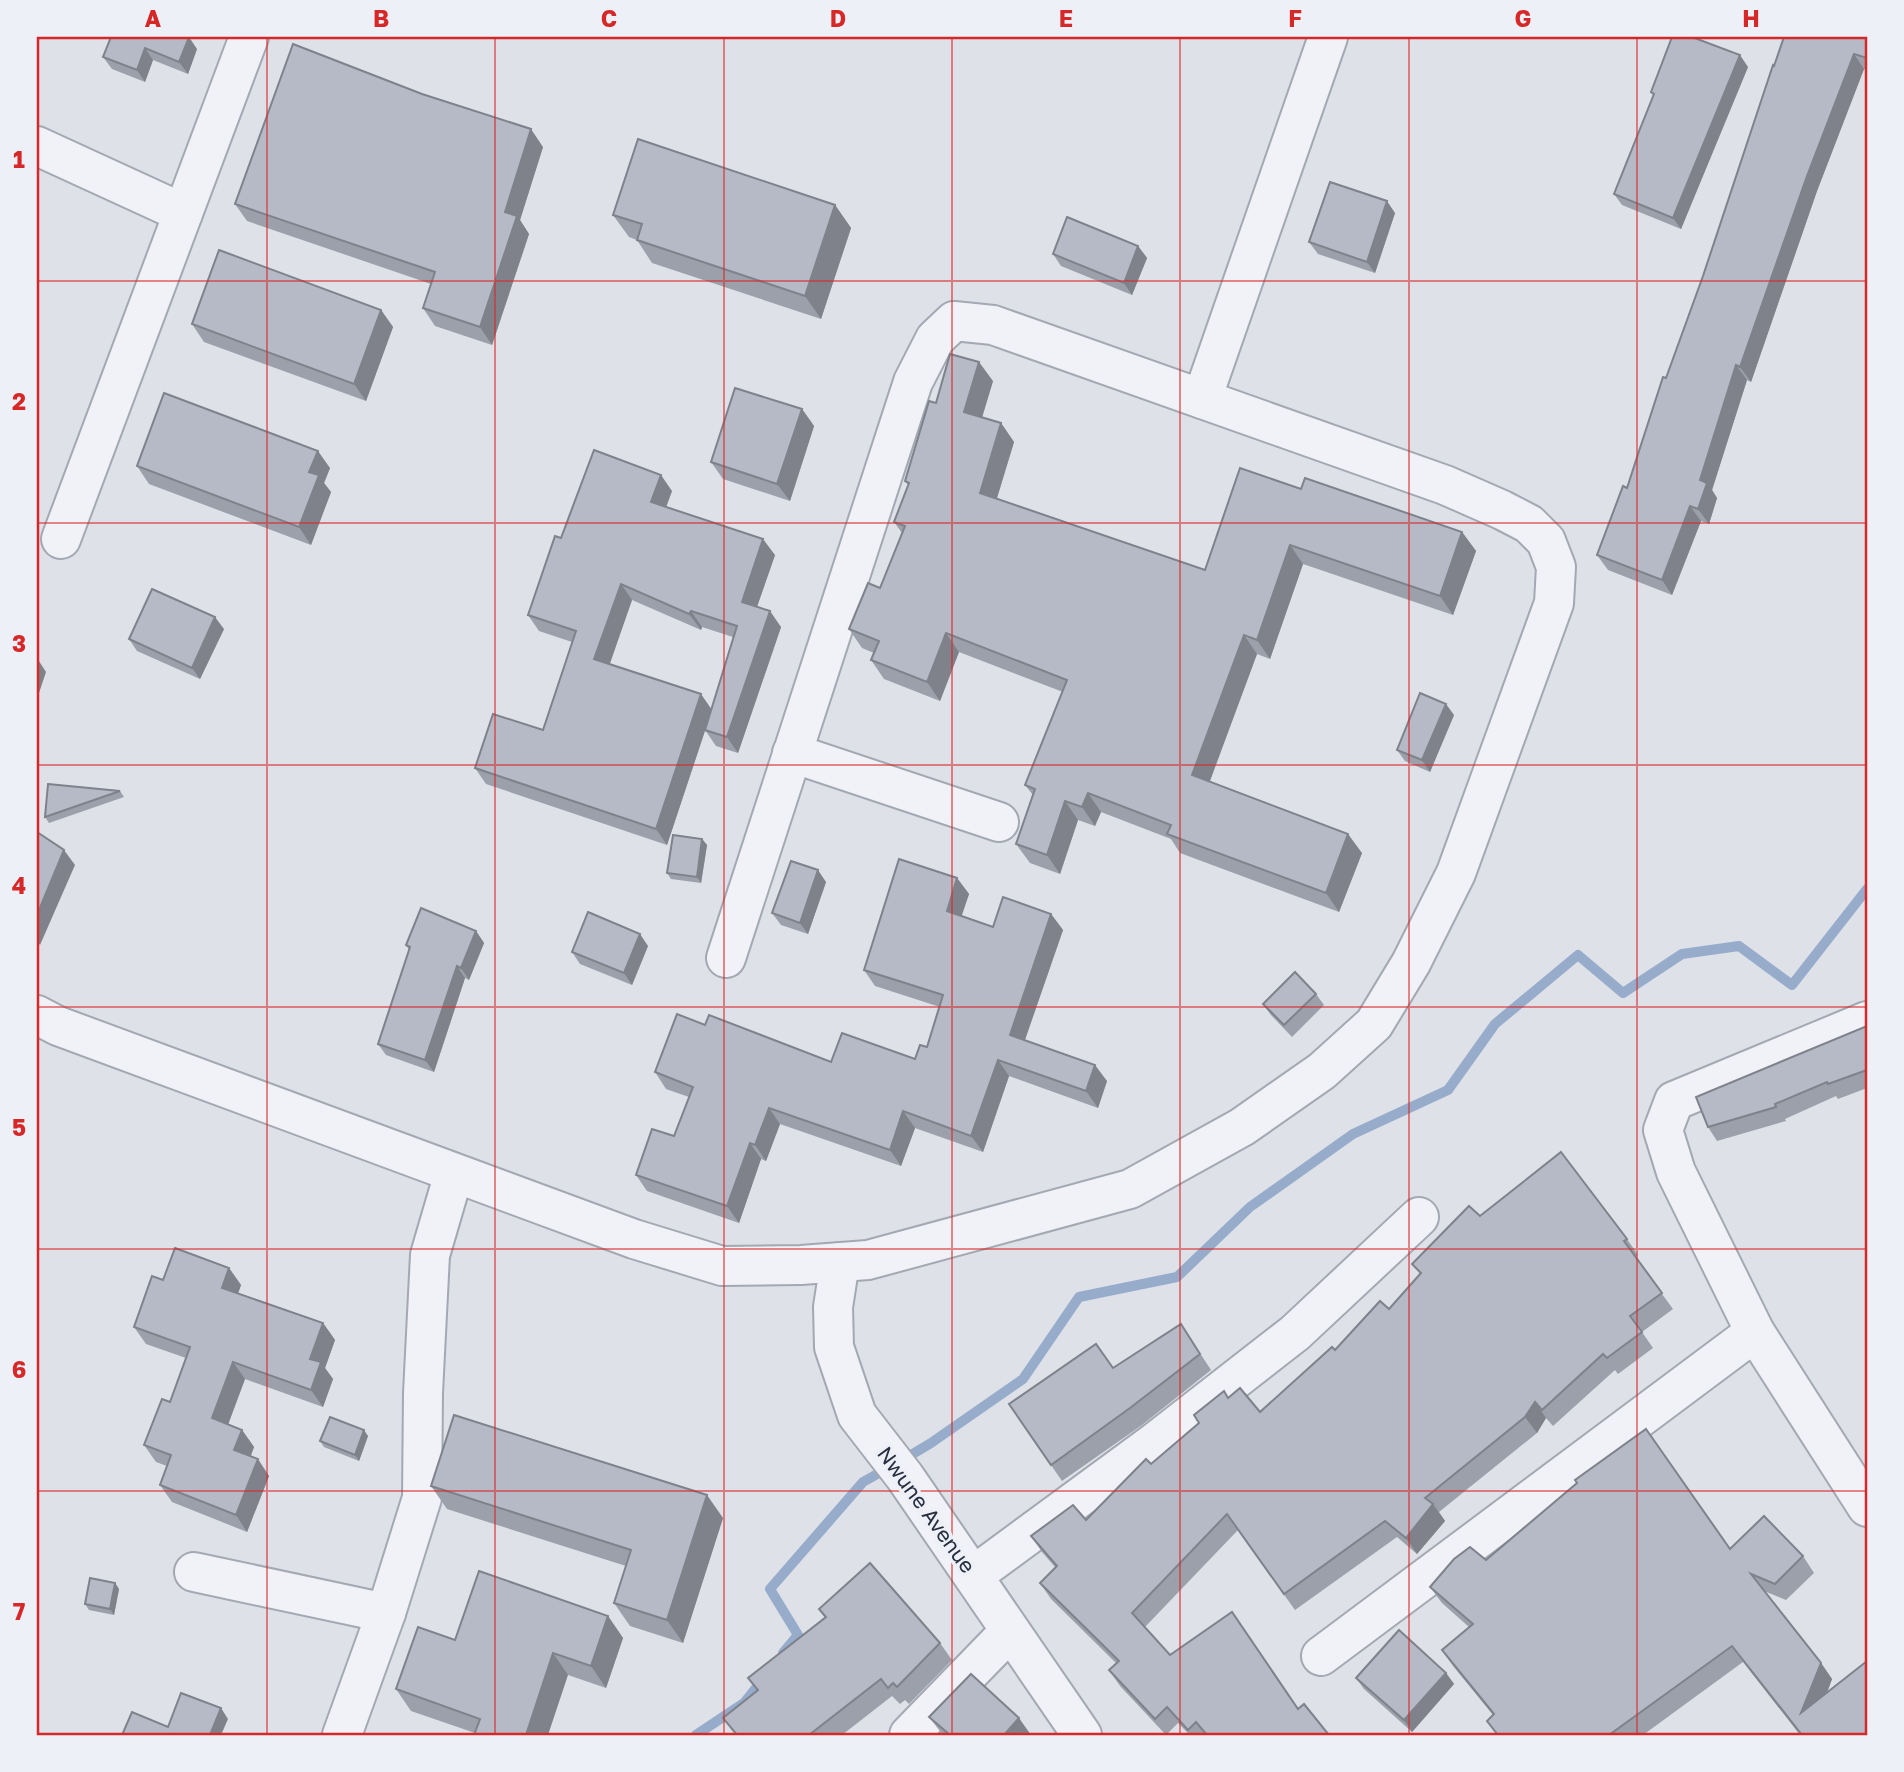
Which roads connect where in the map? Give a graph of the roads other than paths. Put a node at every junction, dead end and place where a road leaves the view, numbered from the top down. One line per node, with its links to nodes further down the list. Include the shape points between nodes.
1 (248, 37): 4 (street)
2 (1328, 37): 5 (street)
3 (37, 146): 4 (street)
4 (183, 213): 6 (street)
5 (1202, 399): 7 (street, via 993,325 954,321 935,339 913,382); 14 (street, via 1445,485 1529,524 1546,541 1556,567 1554,603 1456,873 1374,1024 1322,1072 1242,1127 1130,1189 868,1261)
6 (61, 539)
7 (792, 753): 8 (street); 9 (street)
8 (999, 822)
9 (726, 958)
10 (37, 1015): 12 (street)
11 (1867, 1021): 15 (street, via 1674,1101 1663,1130 1676,1172)
12 (454, 1173): 14 (street, via 634,1240 722,1266); 19 (street, via 430,1255 422,1498)
13 (1419, 1217): 18 (street, via 1295,1333)
14 (840, 1262): 18 (street, Nwune Avenue, via 833,1307 834,1347 857,1415)
15 (1755, 1332): 16 (street); 21 (street)
16 (1867, 1507)
17 (194, 1572): 19 (street)
18 (974, 1575): 20 (street, Nwune Avenue)
19 (386, 1613): 22 (street)
20 (1010, 1631): 23 (street); 24 (street, Nwune Avenue)
21 (1321, 1656)
22 (342, 1735)
23 (909, 1735)
24 (1082, 1735)

